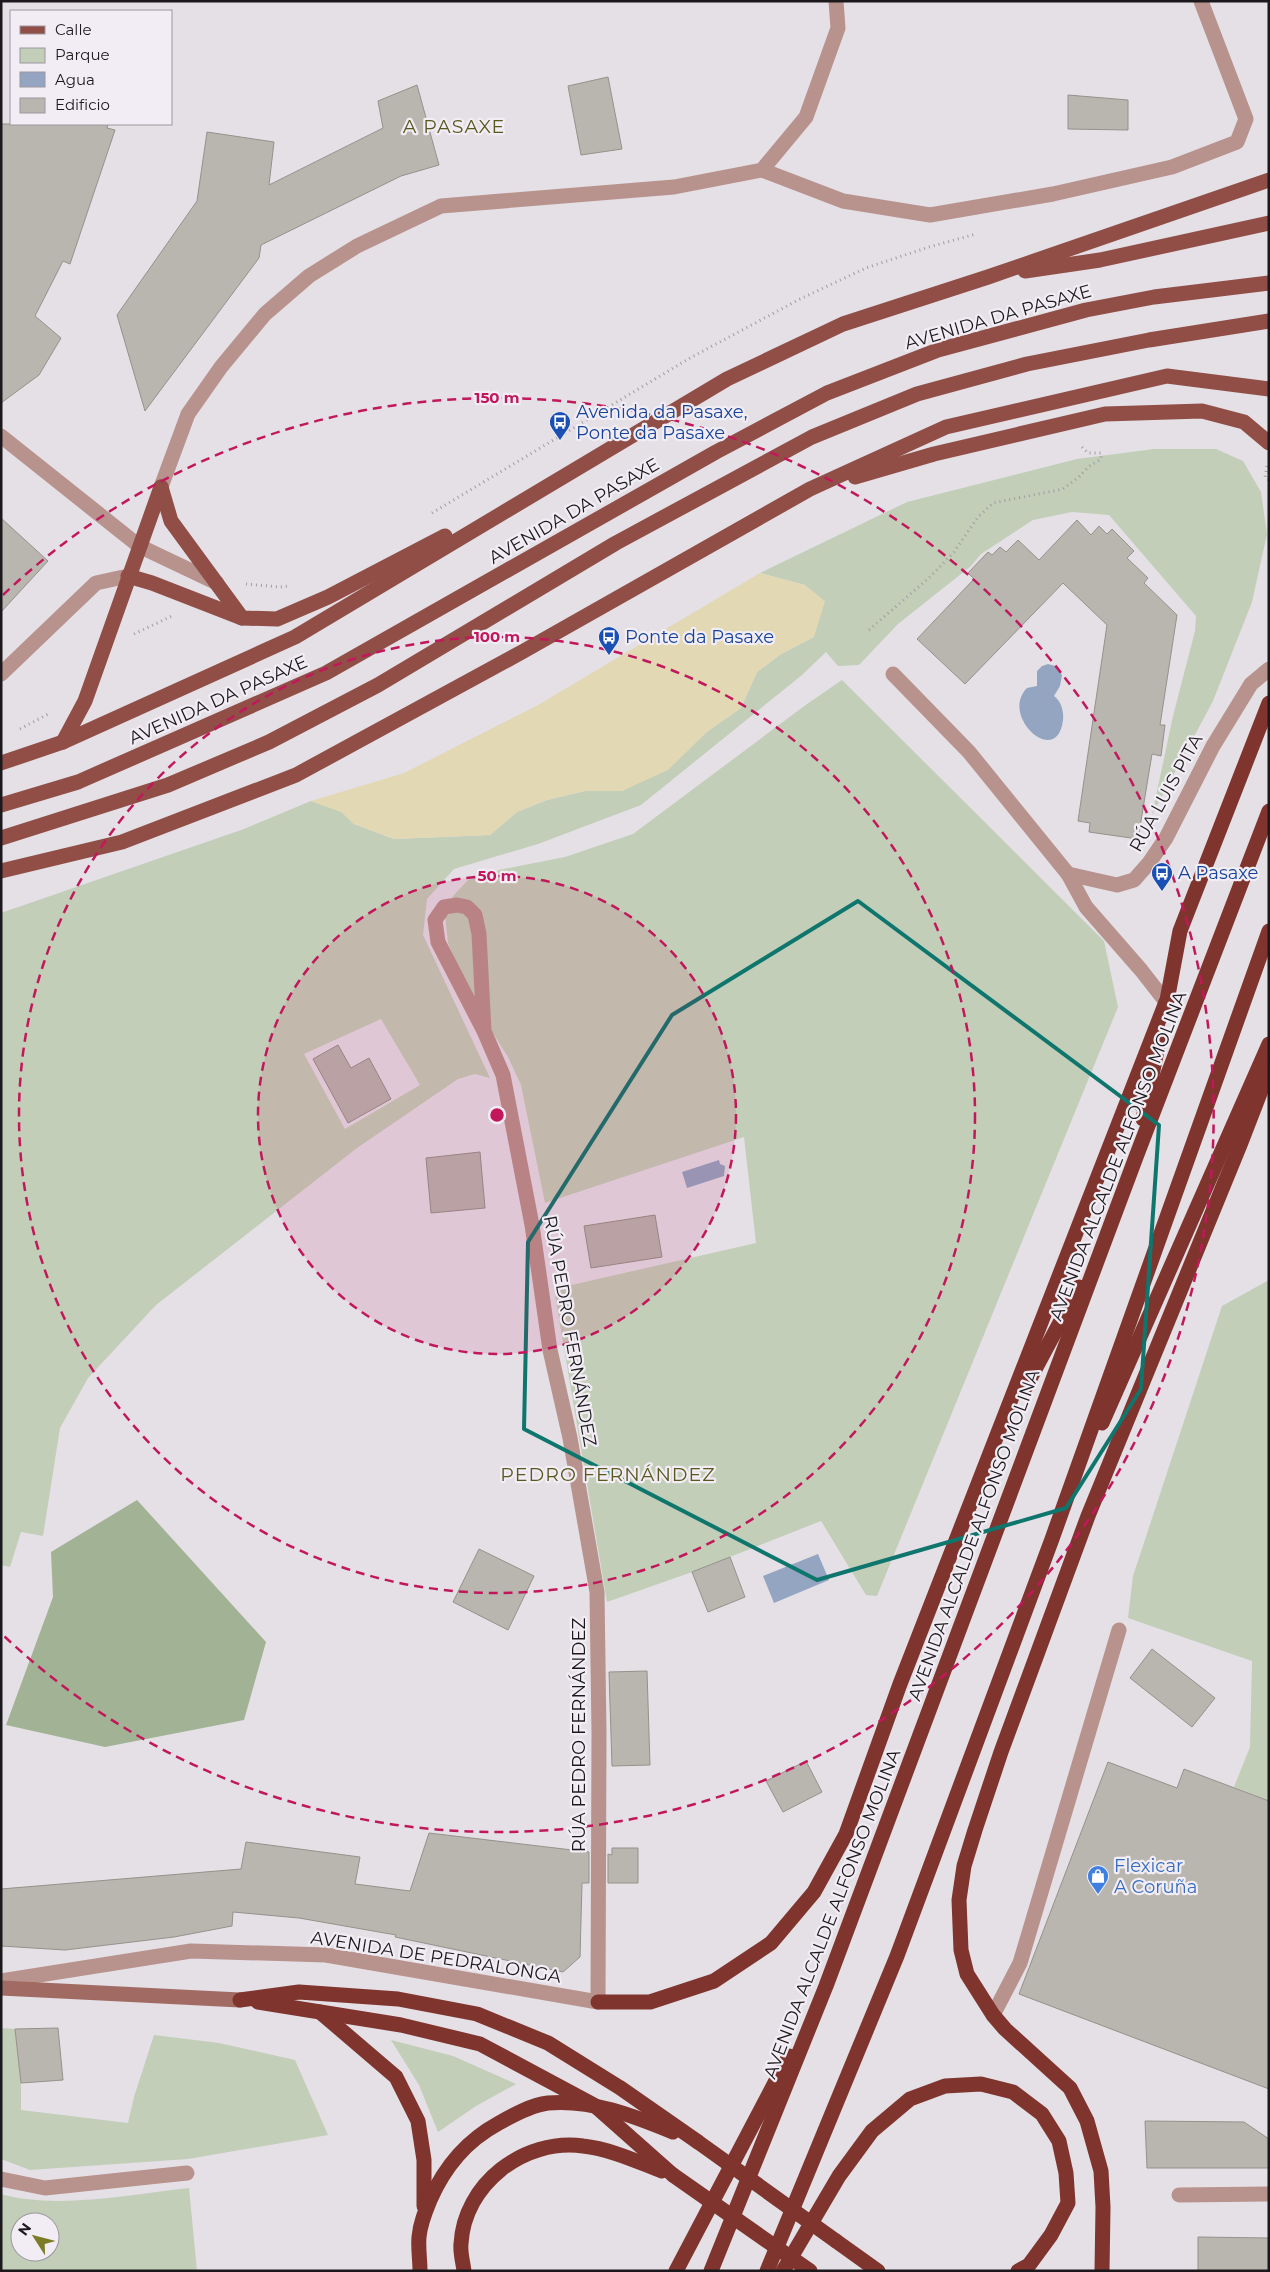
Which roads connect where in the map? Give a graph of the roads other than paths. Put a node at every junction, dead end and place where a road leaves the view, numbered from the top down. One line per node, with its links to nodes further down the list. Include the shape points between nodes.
1 (836, 1): 3 (street, via 838,28 806,117)
2 (1202, 1): 3 (street, via 1246,119 1237,142 1144,173 1054,194 930,215 843,201)
3 (762, 170): 13 (street, via 674,187 441,206 357,246 309,276 265,314 221,366 188,414)
4 (1269, 180): 6 (main road)
5 (1269, 223): 6 (main road, via 1100,260)
6 (988, 277): 12 (main road, via 843,324 727,380)
7 (1269, 283): 25 (main road, AVENIDA DA PASAXE, via 1154,297 1086,310 938,350 827,393 716,452 326,673 78,782)
8 (1269, 321): 27 (main road, via 1027,364 917,394 795,446 616,544 378,685 269,742 168,785)
9 (1269, 389): 14 (main road, via 1167,376 946,427)
10 (1, 436): 15 (street)
11 (1269, 443): 14 (main road, via 1244,422 1202,411 1105,414 934,454)
12 (582, 466): 18 (main road, via 328,597 277,619); 23 (main road, via 295,636)
13 (161, 488): 15 (main road); 17 (main road, via 171,521)
14 (810, 489): 28 (main road, via 296,775 122,842)
15 (139, 546): 16 (main road); 17 (street)
16 (128, 576): 18 (main road); 20 (street, via 96,583); 23 (main road, via 85,701)
17 (217, 583): 18 (main road)
18 (242, 618)
19 (1269, 669): 29 (street, RÚA LUIS PITA, via 1251,684 1213,746 1166,838 1134,880 1117,885)
20 (1, 674)
21 (893, 674): 29 (street, via 969,752)
22 (1269, 703): 31 (highway, via 1180,931)
23 (63, 742): 24 (main road)
24 (1, 763)
25 (1, 805)
26 (1269, 811): 35 (highway, AVENIDA ALCALDE ALFONSO MOLINA)
27 (1, 838)
28 (1, 871)
29 (1068, 874): 31 (street, via 1086,907)
30 (1269, 931): 38 (highway)
31 (1166, 1002): 35 (highway); 37 (highway)
32 (484, 1032): 32 (street, RÚA PEDRO FERNÁNDEZ, via 479,934 474,915 467,907 444,907 435,920 438,942); 44 (street, RÚA PEDRO FERNÁNDEZ, via 503,1075 532,1225 550,1350 570,1438 597,1592 600,1733)
33 (1269, 1044): 38 (highway)
34 (1269, 1070): 46 (highway, via 1088,1516 966,1857 959,1900 961,1950 966,1974)
35 (1136, 1157): 36 (highway, AVENIDA ALCALDE ALFONSO MOLINA)
36 (1104, 1242): 37 (highway, via 1036,1366); 41 (highway, AVENIDA ALCALDE ALFONSO MOLINA)
37 (978, 1484): 44 (highway, via 846,1834 814,1892 771,1943 714,1981 650,2002)
38 (1052, 1538): 59 (highway, via 897,1956)
39 (1119, 1630): 46 (street, via 1020,1963)
40 (1, 1981): 44 (street, AVENIDA DE PEDRALONGA, via 191,1952 326,1955)
41 (826, 1986): 57 (highway); 58 (highway, AVENIDA ALCALDE ALFONSO MOLINA)
42 (1, 1988): 43 (street)
43 (240, 2000): 45 (highway); 48 (highway, via 299,1992 398,1999 477,2014 548,2043)
44 (598, 2002)
45 (319, 2011): 47 (highway, via 401,2025 480,2044); 54 (highway, via 396,2078 418,2121 424,2160)
46 (993, 2015): 64 (highway, via 1070,2088 1082,2108 1101,2171)
47 (594, 2105): 48 (highway, via 638,2118); 50 (highway); 54 (highway, via 547,2103 514,2114 479,2134 456,2155 438,2180)
48 (698, 2142): 62 (highway, bridge)
49 (187, 2173): 51 (street, via 45,2188)
50 (673, 2175): 56 (highway, via 616,2153 581,2145 550,2146 510,2160 485,2182 468,2211 461,2244); 61 (highway, bridge)
51 (1, 2179)
52 (1269, 2194): 53 (street)
53 (1179, 2195)
54 (424, 2213): 55 (highway, via 419,2236)
55 (420, 2271)
56 (464, 2271)
57 (676, 2271)
58 (711, 2271)
59 (767, 2271)
60 (782, 2271): 63 (highway, via 839,2176 872,2132 910,2099 946,2086 982,2084 1013,2092 1042,2114 1059,2141 1066,2173 1068,2203 1051,2235 1029,2265)
61 (810, 2271)
62 (878, 2271)
63 (1018, 2271)
64 (1102, 2271)

